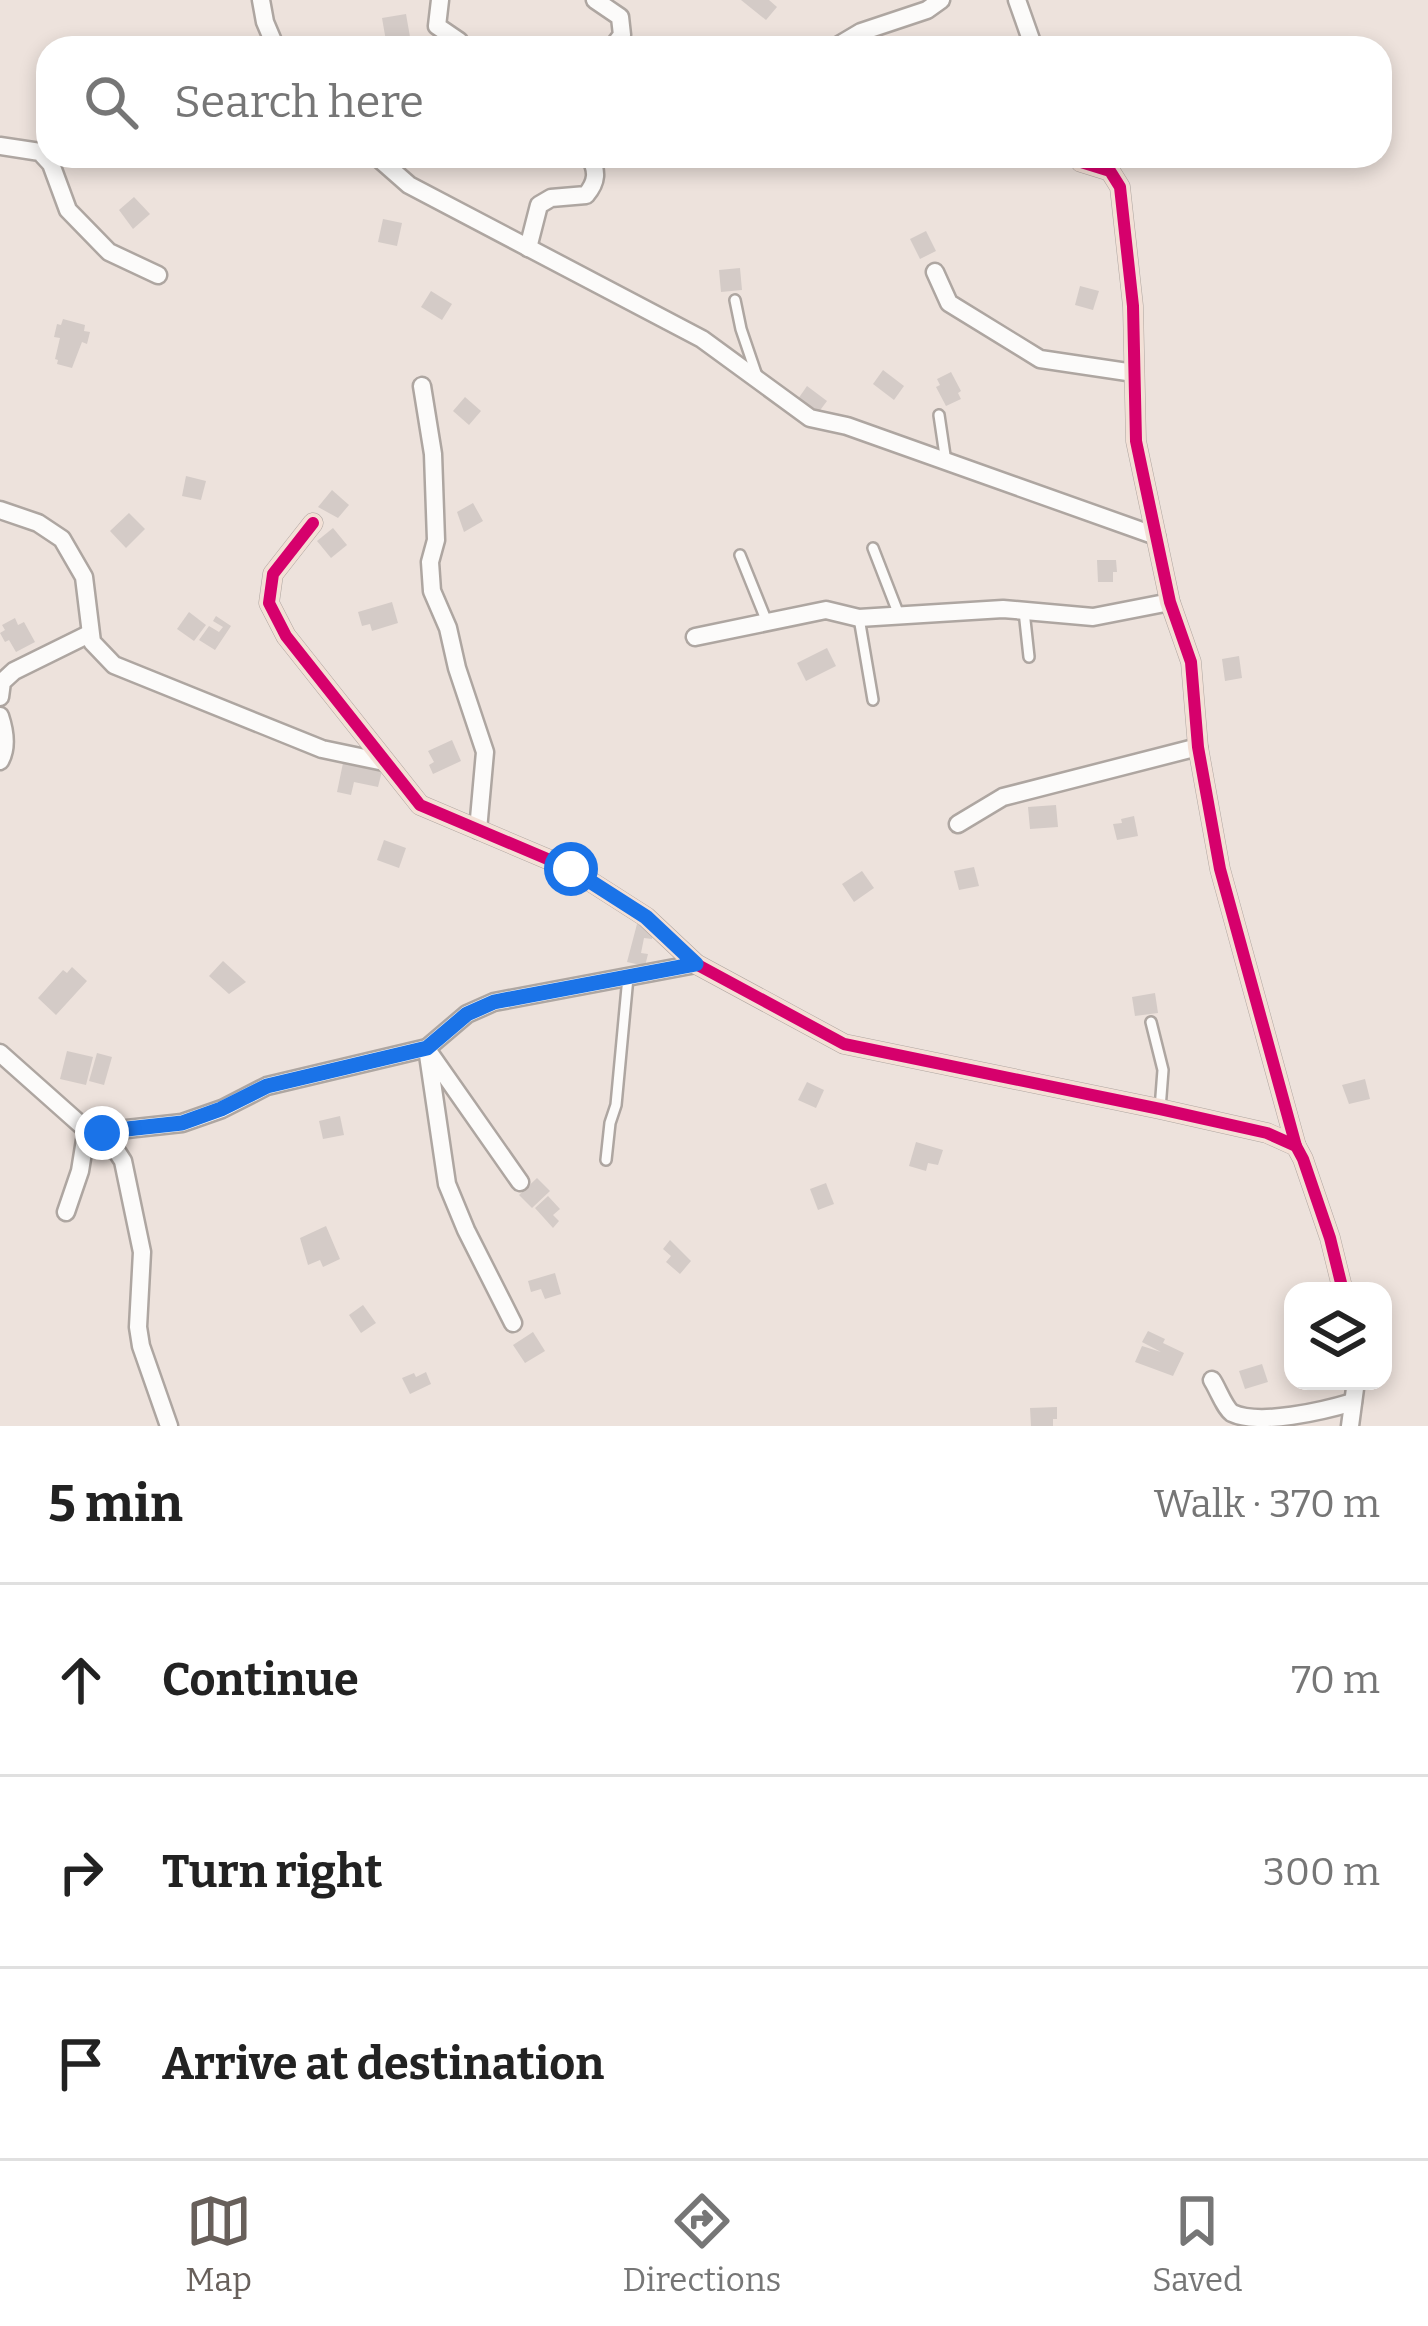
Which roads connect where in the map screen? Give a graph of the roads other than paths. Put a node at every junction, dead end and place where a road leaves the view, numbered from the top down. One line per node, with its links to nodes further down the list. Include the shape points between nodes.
1 (261, 0): 6 (street)
2 (440, 0): 7 (street, via 437,26)
3 (595, 0): 8 (street, via 620,16)
4 (941, 0): 9 (street)
5 (1017, 0): 10 (street)
6 (271, 36)
7 (452, 36)
8 (621, 36)
9 (854, 36)
10 (1030, 36)
11 (0, 146): 12 (street)
12 (36, 146)
13 (52, 168): 19 (street, via 68,210 109,252)
14 (390, 168): 17 (street)
15 (595, 168): 17 (street, via 586,195 539,205)
16 (1100, 168): 21 (street, via 1120,187)
17 (529, 248): 22 (street, via 702,339)
18 (934, 272): 21 (street, via 949,303 1040,359)
19 (158, 275)
20 (735, 300): 22 (lane)
21 (1134, 373): 28 (street, via 1136,440)
22 (759, 381): 25 (street, via 810,418)
23 (422, 386): 46 (street, via 433,454 432,591 485,752)
24 (939, 416): 25 (lane)
25 (946, 462): 28 (street)
26 (0, 511): 36 (street, via 62,539 84,577)
27 (313, 523): 44 (street, via 273,574 269,604)
28 (1156, 536): 31 (street)
29 (873, 548): 33 (lane)
30 (740, 555): 35 (lane)
31 (1170, 602): 32 (street, via 1093,617); 42 (street, via 1191,662)
32 (1024, 611): 33 (street); 38 (lane)
33 (899, 616): 34 (street)
34 (859, 618): 35 (street, via 826,610); 40 (lane)
35 (767, 622): 37 (street)
36 (89, 634): 39 (street, via 14,671); 44 (street, via 114,664 322,749)
37 (695, 637)
38 (1029, 657)
39 (0, 697)
40 (873, 700)
41 (0, 716): 43 (street)
42 (1198, 747): 45 (street, via 1003,796); 54 (street, via 1220,869)
43 (0, 761)
44 (385, 762): 46 (street, via 420,805)
45 (958, 824)
46 (478, 830): 47 (street, via 571,869 646,917)
47 (696, 964): 48 (street); 52 (street, via 844,1044)
48 (628, 976): 50 (street, via 494,1002); 55 (lane)
49 (1151, 1022): 52 (lane, via 1163,1070)
50 (427, 1048): 53 (street, via 267,1086 182,1123); 56 (street); 59 (street, via 447,1184)
51 (0, 1053): 53 (street)
52 (1160, 1109): 54 (street)
53 (90, 1133): 57 (street); 63 (street, via 108,1138 123,1161 142,1252 141,1346)
54 (1296, 1146): 58 (street)
55 (606, 1160)
56 (520, 1182)
57 (66, 1212)
58 (1341, 1282)
59 (513, 1322)
60 (1212, 1380): 62 (street, via 1232,1413 1252,1421)
61 (1355, 1390): 62 (street)
62 (1353, 1402): 64 (street)
63 (169, 1426)
64 (1350, 1426)

